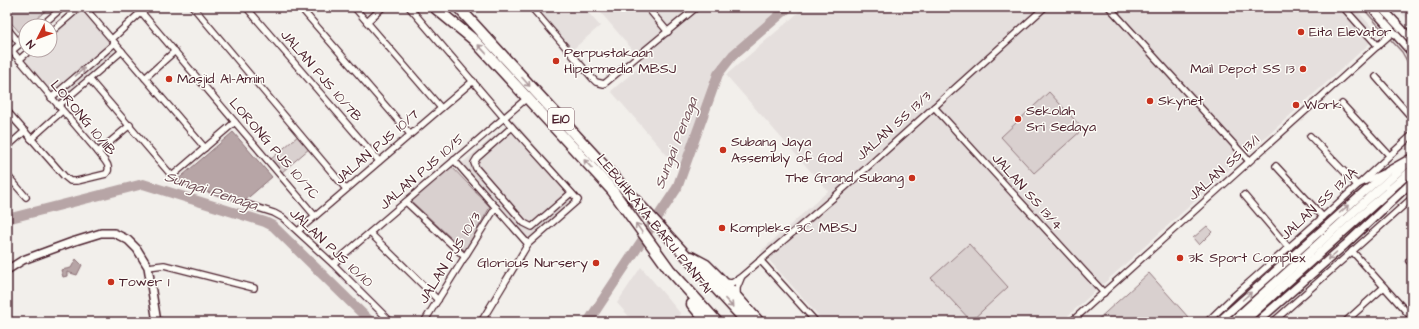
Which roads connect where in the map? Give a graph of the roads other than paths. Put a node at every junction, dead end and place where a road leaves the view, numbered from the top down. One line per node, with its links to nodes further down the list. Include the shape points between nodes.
1 (63, 7): 22 (street)
2 (80, 7): 24 (street)
3 (84, 7): 29 (street)
4 (137, 7): 21 (street, LORONG PJS 10/7C)
5 (192, 7): 73 (street)
6 (246, 7): 65 (street, JALAN PJS 10/7B)
7 (300, 7): 55 (street)
8 (354, 7): 23 (street)
9 (383, 7): 23 (street)
10 (409, 7): 41 (street)
11 (434, 7): 43 (highway, LEBUHRAYA BARU PANTAI / E10, one-way to 11, via 474,40)
12 (458, 7): 89 (highway, LEBUHRAYA BARU PANTAI / E10, one-way to 89)
13 (531, 7): 26 (street, via 593,79 601,84 608,82)
14 (647, 7): 26 (street)
15 (697, 7): 26 (street)
16 (1044, 7): 45 (street, JALAN SS 13/3)
17 (1109, 7): 66 (street)
18 (1343, 7): 32 (street)
19 (1371, 7): 27 (main road)
20 (1381, 7): 28 (main road)
21 (141, 12): 29 (street); 34 (street, LORONG PJS 10/7C)
22 (50, 18)
23 (367, 22): 46 (street)
24 (58, 26)
25 (7, 28): 30 (street)
26 (668, 32)
27 (1393, 32): 32 (street, JALAN SS 13/1); 36 (main road)
28 (1412, 40)
29 (113, 41): 33 (street); 42 (street, one-way to 29)
30 (18, 42)
31 (18, 46): 35 (street)
32 (1378, 46): 66 (street, JALAN SS 13/1)
33 (122, 51): 39 (street); 40 (street)
34 (175, 51): 39 (street); 51 (street, LORONG PJS 10/7C)
35 (9, 53): 37 (street, LORONG 10/11B)
36 (1412, 53)
37 (19, 60): 42 (street, LORONG 10/11B)
38 (1376, 77): 50 (street)
39 (144, 78): 60 (street)
40 (90, 80): 47 (street); 52 (street)
41 (473, 81): 46 (street, JALAN PJS 10/7); 49 (street)
42 (51, 98): 47 (street, LORONG 10/11B)
43 (527, 98): 49 (street, JALAN PJS 10/5); 94 (highway, LEBUHRAYA BARU PANTAI / E10, one-way to 43, via 612,190)
44 (1342, 104): 62 (street)
45 (934, 107): 91 (street, JALAN SS 13/3); 100 (street, JALAN SS 13/4)
46 (441, 108): 55 (street, JALAN PJS 10/7)
47 (60, 109): 58 (street); 61 (street, LORONG 10/11B)
48 (7, 111): 54 (street, LORONG 10/11B)
49 (504, 118): 53 (street); 64 (street, JALAN PJS 10/5)
50 (1412, 118)
51 (235, 122): 60 (street); 81 (street, LORONG PJS 10/7C)
52 (130, 125): 60 (street, via 172,176); 61 (street)
53 (512, 127): 74 (street); 74 (street, via 474,163 524,223 532,227)
54 (25, 131): 58 (street, LORONG 10/11B); 59 (street)
55 (410, 134): 65 (street, JALAN PJS 10/7)
56 (1412, 135): 62 (street, JALAN SS 13/1A)
57 (1310, 136): 72 (street)
58 (31, 138): 61 (street, LORONG 10/11B, via 70,181 77,182 108,172 108,166)
59 (7, 147)
60 (205, 148)
61 (98, 152)
62 (1389, 155): 72 (street, JALAN SS 13/1A)
63 (1412, 158): 69 (main road); 83 (main road)
64 (454, 160): 78 (street, JALAN PJS 10/5); 80 (street)
65 (378, 161): 73 (street, JALAN PJS 10/7)
66 (1249, 161): 100 (street, JALAN SS 13/1)
67 (1276, 166): 82 (street)
68 (1412, 170): 83 (main road)
69 (1388, 171): 72 (street); 116 (main road, one-way to 69)
70 (7, 175): 76 (street)
71 (1412, 182): 119 (main road, one-way to 119)
72 (1357, 186): 82 (street, JALAN SS 13/1A)
73 (346, 189): 81 (street, JALAN PJS 10/7)
74 (571, 193): 86 (street, via 578,200)
75 (1244, 195): 87 (street)
76 (26, 197)
77 (1411, 201): 88 (street)
78 (406, 202): 85 (street, JALAN PJS 10/5); 90 (street)
79 (246, 204): 84 (street, JALAN PJS 10/10, via 274,213)
80 (496, 207): 86 (street); 90 (street, JALAN PJS 10/3)
81 (315, 216): 84 (street, JALAN PJS 10/7)
82 (1323, 217): 87 (street, JALAN SS 13/1A)
83 (1345, 225): 117 (main road); 118 (main road)
84 (298, 231): 92 (street, JALAN PJS 10/10)
85 (370, 233): 92 (street, JALAN PJS 10/5); 102 (street)
86 (528, 244): 109 (street)
87 (1289, 248): 115 (street, JALAN SS 13/1A)
88 (1352, 251): 98 (street); 105 (street)
89 (684, 253): 97 (highway, via 706,265); 111 (highway, LEBUHRAYA BARU PANTAI / E10, one-way to 111)
90 (465, 257): 102 (street, JALAN PJS 10/3)
91 (760, 260): 96 (street, JALAN SS 13/3); 113 (street)
92 (333, 264): 107 (street, JALAN PJS 10/10)
93 (148, 267): 95 (main road, via 128,240 114,233 101,233 23,260); 99 (street, via 164,265); 106 (main road)
94 (670, 269): 104 (highway, via 672,279); 110 (highway, LEBUHRAYA BARU PANTAI / E10)
95 (7, 270)
96 (741, 278): 97 (street, via 732,283); 101 (street)
97 (722, 281): 101 (highway)
98 (1384, 287): 103 (street); 120 (street)
99 (254, 288)
100 (1104, 293): 114 (street, JALAN SS 13/1)
101 (737, 298): 112 (highway)
102 (438, 300): 108 (street, JALAN PJS 10/3)
103 (1412, 318)
104 (702, 320)
105 (1278, 321)
106 (157, 322)
107 (391, 322)
108 (424, 322)
109 (482, 322)
110 (717, 322)
111 (747, 322)
112 (759, 322)
113 (816, 322)
114 (1071, 322)
115 (1206, 322)
116 (1219, 322)
117 (1232, 322)
118 (1243, 322)
119 (1257, 322)
120 (1345, 322)

